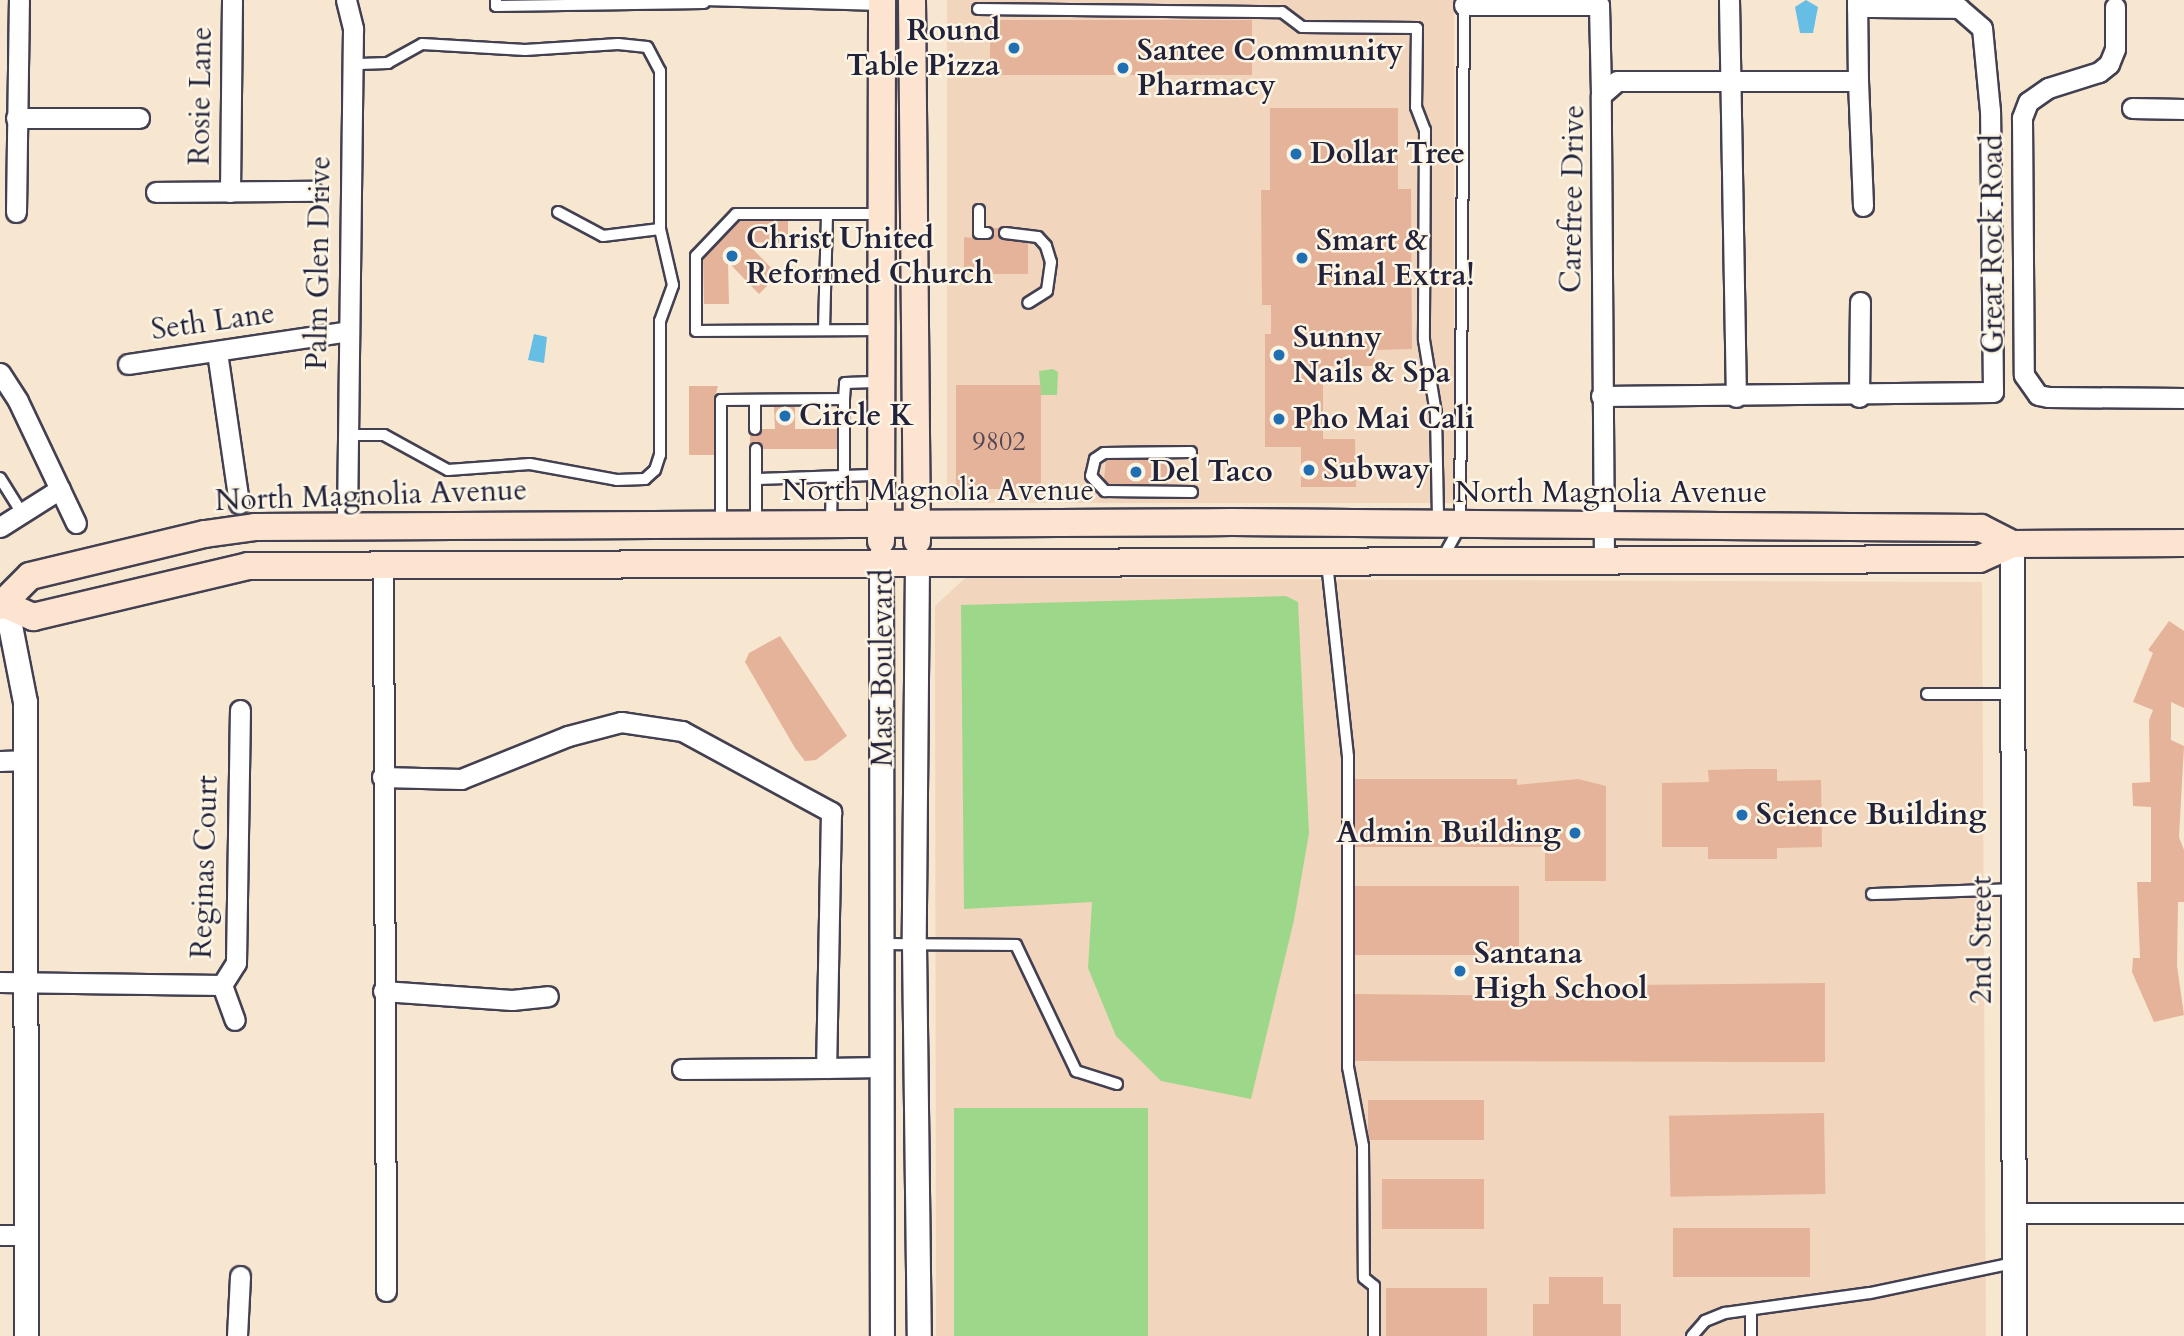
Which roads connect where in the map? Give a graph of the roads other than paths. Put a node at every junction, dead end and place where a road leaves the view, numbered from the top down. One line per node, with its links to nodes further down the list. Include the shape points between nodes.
1 (19, 0): 20 (street)
2 (232, 0): 24 (street, Rosie Lane)
3 (496, 0): 7 (lane, via 496,6)
4 (912, 0): 68 (main road, Mast Boulevard)
5 (1729, 0): 15 (street)
6 (347, 1): 14 (street, Palm Glen Drive, via 353,29)
7 (704, 2): 8 (lane)
8 (843, 2): 9 (lane)
9 (881, 2): 30 (main road, Mast Boulevard)
10 (1464, 3): 17 (street, via 1599,5); 69 (lane)
11 (1857, 4): 16 (street); 45 (street, via 1959,8 1982,28 1990,111 1993,392)
12 (2115, 8): 46 (street, Great Rock Road, via 2115,49 2109,64 2099,72 2048,88 2028,102 2022,117 2024,375 2038,395 2048,397)
13 (978, 9): 69 (lane, via 1282,12 1302,27 1417,27 1416,107 1425,130 1424,341)
14 (352, 64): 31 (lane, via 388,63 422,44 526,50 618,44 647,47 660,71); 38 (street, Palm Glen Drive)
15 (1734, 81): 16 (street, Carefree Drive); 17 (street, Carefree Drive, via 1617,81); 44 (street)
16 (1858, 81): 25 (street)
17 (1601, 95): 43 (street, Carefree Drive)
18 (2132, 108): 19 (street)
19 (2184, 109)
20 (16, 117): 21 (street); 27 (street)
21 (139, 117)
22 (312, 191): 24 (street)
23 (156, 192): 24 (street)
24 (230, 192)
25 (1863, 206)
26 (979, 210): 32 (lane, via 979,233)
27 (16, 212)
28 (558, 212): 31 (lane, via 603,236)
29 (827, 214): 30 (lane); 36 (lane); 36 (lane, via 736,214 696,256 696,331)
30 (881, 214): 37 (main road, Mast Boulevard)
31 (660, 229): 50 (lane, via 673,285 660,321 660,455 655,470 645,479 617,480 530,464 448,470 384,435)
32 (987, 233)
33 (1005, 233): 35 (lane, via 1038,237 1046,246 1051,262 1047,291)
34 (1860, 302): 45 (street)
35 (1028, 303)
36 (824, 330): 37 (lane)
37 (881, 330): 42 (main road, Mast Boulevard)
38 (348, 331): 39 (street, Seth Lane); 50 (street, Palm Glen Drive)
39 (217, 352): 40 (street, Seth Lane); 60 (street)
40 (128, 364)
41 (0, 373): 58 (street)
42 (881, 382): 47 (lane, via 845,383); 53 (main road, Mast Boulevard)
43 (1601, 396): 44 (street); 70 (street, Carefree Drive)
44 (1736, 397): 45 (street)
45 (1859, 397)
46 (2184, 398)
47 (844, 399): 48 (lane); 54 (lane)
48 (755, 400): 49 (lane); 63 (lane, via 721,400)
49 (755, 429)
50 (347, 435): 65 (street, Palm Glen Drive)
51 (756, 449): 57 (lane)
52 (1191, 452): 59 (lane, via 1104,453 1095,459 1091,476 1105,491)
53 (881, 475): 54 (lane); 67 (main road, Mast Boulevard)
54 (844, 476): 55 (lane)
55 (832, 477): 57 (lane); 66 (lane)
56 (0, 478): 61 (lane)
57 (756, 479): 64 (lane)
58 (60, 489): 61 (street); 62 (street)
59 (1192, 492)
60 (239, 503)
61 (21, 512): 71 (street)
62 (76, 523)
63 (721, 524): 64 (main road, North Magnolia Avenue); 65 (main road, North Magnolia Avenue)
64 (756, 524): 66 (main road, North Magnolia Avenue)
65 (347, 525): 80 (main road, via 341,546 239,555); 81 (main road, North Magnolia Avenue, via 255,527 107,555 30,576)
66 (831, 525): 67 (main road, North Magnolia Avenue)
67 (881, 525): 68 (main road, North Magnolia Avenue); 78 (main road, Mast Boulevard)
68 (917, 525): 69 (main road, North Magnolia Avenue, via 1232,522); 79 (main road, Mast Boulevard)
69 (1449, 526): 70 (main road, North Magnolia Avenue); 75 (lane)
70 (1604, 526): 72 (main road, North Magnolia Avenue, via 1981,528); 74 (street, Carefree Drive)
71 (0, 527)
72 (2012, 544): 73 (main road, North Magnolia Avenue); 74 (main road, North Magnolia Avenue, via 1979,559); 83 (street, 2nd Street)
73 (2184, 544)
74 (1604, 561): 75 (main road, North Magnolia Avenue)
75 (1440, 562): 77 (main road, North Magnolia Avenue)
76 (383, 563): 78 (main road, North Magnolia Avenue); 80 (main road, North Magnolia Avenue); 87 (street)
77 (1327, 563): 79 (main road, North Magnolia Avenue); 114 (lane, via 1349,772 1348,1067 1363,1146 1364,1278 1374,1286)
78 (881, 564): 79 (main road, North Magnolia Avenue); 90 (street, Mast Boulevard)
79 (917, 564): 91 (street, Mast Boulevard)
80 (222, 569): 81 (main road, North Magnolia Avenue, via 33,617)
81 (3, 605): 85 (street, via 25,702)
82 (1927, 694): 83 (lane)
83 (2012, 694): 88 (street, 2nd Street)
84 (240, 710): 94 (street, Reginas Court, via 236,963)
85 (25, 760): 86 (street); 93 (street)
86 (0, 761)
87 (382, 777): 95 (street); 99 (street, via 461,779 568,736 621,722 681,731 831,812)
88 (2013, 889): 89 (lane); 102 (street, 2nd Street)
89 (1872, 894)
90 (882, 944): 91 (lane); 98 (street, Mast Boulevard)
91 (914, 944): 101 (lane, via 1016,945 1076,1071); 113 (street, Mast Boulevard)
92 (0, 982): 93 (street)
93 (26, 982): 94 (street); 104 (street)
94 (222, 985): 97 (street, Reginas Court)
95 (383, 991): 96 (street, via 512,1000); 108 (street)
96 (548, 996)
97 (235, 1020)
98 (882, 1067): 99 (street); 112 (street, Mast Boulevard)
99 (826, 1068): 100 (street)
100 (681, 1069)
101 (1117, 1084)
102 (2014, 1213): 103 (street); 106 (street, 2nd Street)
103 (2184, 1213)
104 (25, 1234): 105 (street); 110 (street)
105 (0, 1235)
106 (2014, 1263): 109 (lane, via 1870,1293); 117 (street, 2nd Street)
107 (240, 1276): 111 (street)
108 (386, 1290)
109 (1751, 1310): 115 (lane, via 1705,1321); 116 (lane)
110 (26, 1336)
111 (237, 1336)
112 (882, 1336)
113 (919, 1336)
114 (1374, 1336)
115 (1692, 1336)
116 (1751, 1336)
117 (2014, 1336)

